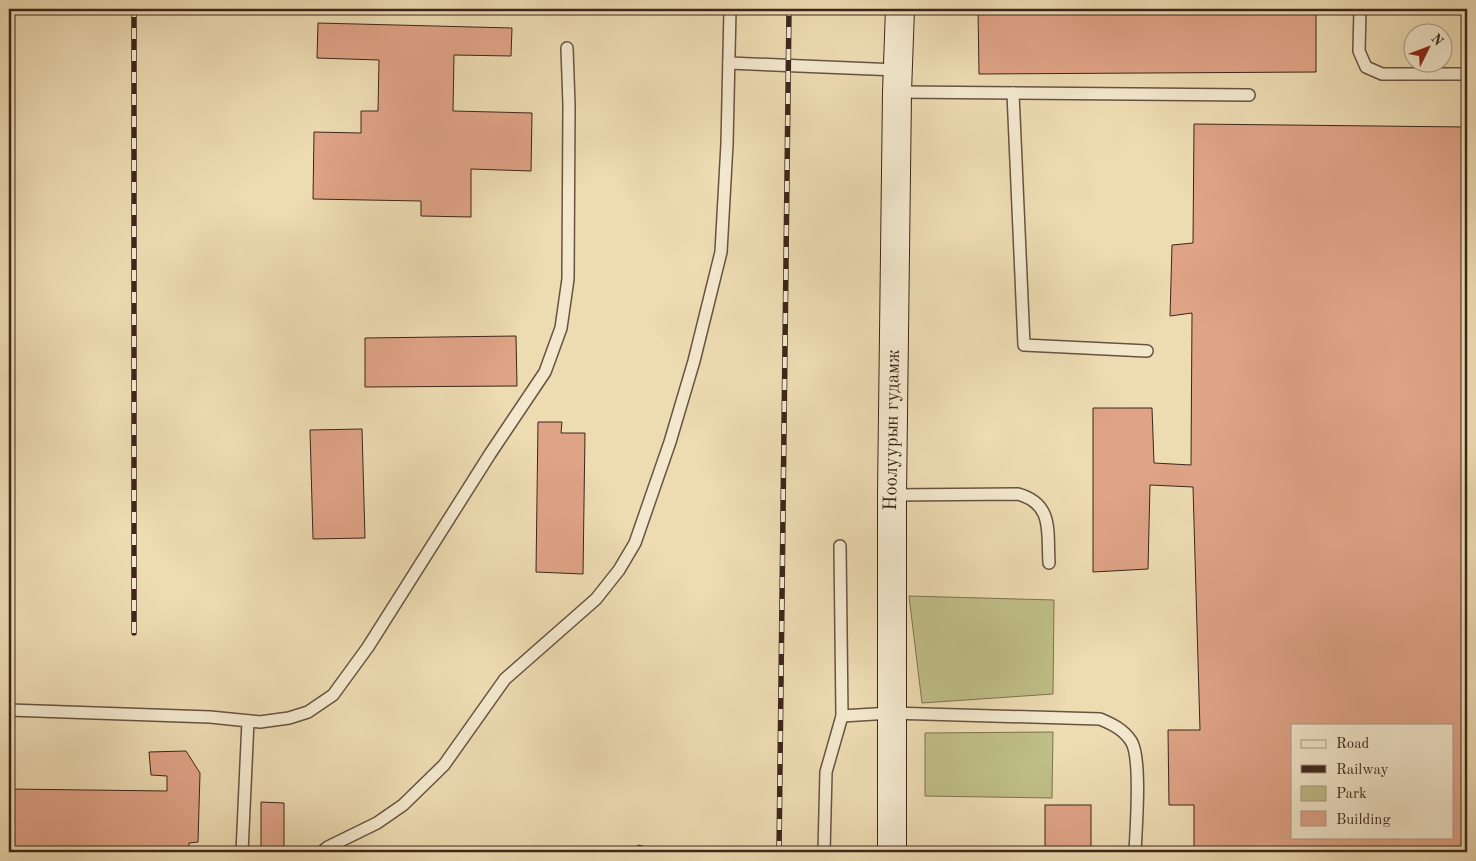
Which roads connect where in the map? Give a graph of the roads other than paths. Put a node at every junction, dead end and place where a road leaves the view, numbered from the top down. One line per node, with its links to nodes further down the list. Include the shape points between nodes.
1 (730, 9): 5 (lane)
2 (900, 9): 7 (street, Ноолуурын гудамж)
3 (1360, 9): 6 (lane, via 1359,51 1366,67 1382,74)
4 (567, 48): 17 (lane, via 568,279 561,328 545,372 368,647 333,695 308,712 289,718)
5 (729, 63): 7 (lane); 19 (lane, via 728,144 720,252 680,406 635,543 596,599 505,679 444,765 403,806)
6 (1467, 74)
7 (897, 81): 8 (lane); 11 (street, Ноолуурын гудамж)
8 (1012, 93): 9 (lane); 10 (lane, via 1024,345)
9 (1249, 95)
10 (1147, 351)
11 (892, 495): 13 (lane, via 1018,494 1031,498 1046,517); 15 (street, Ноолуурын гудамж)
12 (840, 546): 16 (lane)
13 (1049, 564)
14 (9, 710): 17 (lane)
15 (891, 713): 16 (lane); 21 (street, Ноолуурын гудамж); 22 (lane, via 1100,719 1117,726 1132,742 1137,760)
16 (842, 716): 20 (lane, via 826,772)
17 (248, 721): 18 (lane)
18 (242, 852)
19 (322, 852)
20 (824, 852)
21 (892, 852)
22 (1135, 852)

